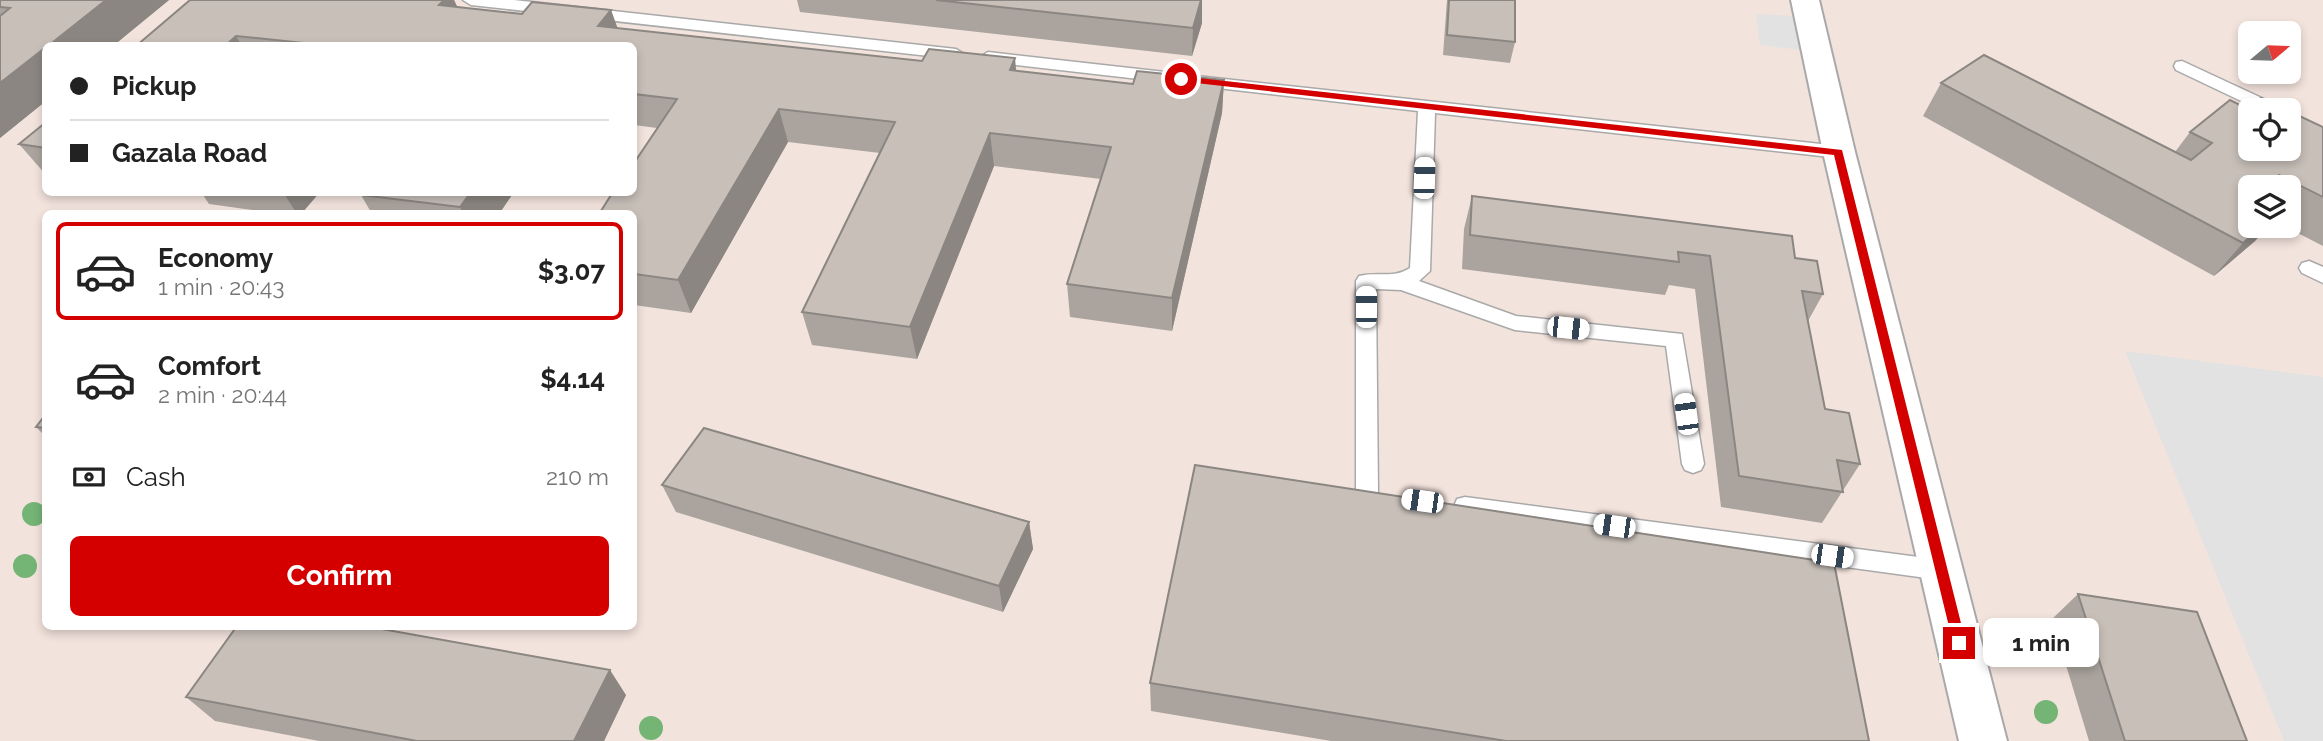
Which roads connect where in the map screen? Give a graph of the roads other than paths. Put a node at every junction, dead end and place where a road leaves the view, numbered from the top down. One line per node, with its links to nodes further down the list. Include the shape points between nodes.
1 (471, 0): 5 (lane)
2 (1805, 0): 6 (street)
3 (2182, 66): 4 (lane)
4 (2248, 98)
5 (1427, 106): 6 (lane); 7 (lane, via 1420,271)
6 (1839, 152): 13 (street)
7 (1402, 284): 8 (lane, via 1515,323 1675,339); 10 (lane, via 1366,281)
8 (1693, 464)
9 (1342, 490): 10 (lane)
10 (1367, 494): 11 (lane)
11 (1395, 497)
12 (1449, 505): 13 (lane)
13 (1941, 570): 14 (street)
14 (1983, 741)

